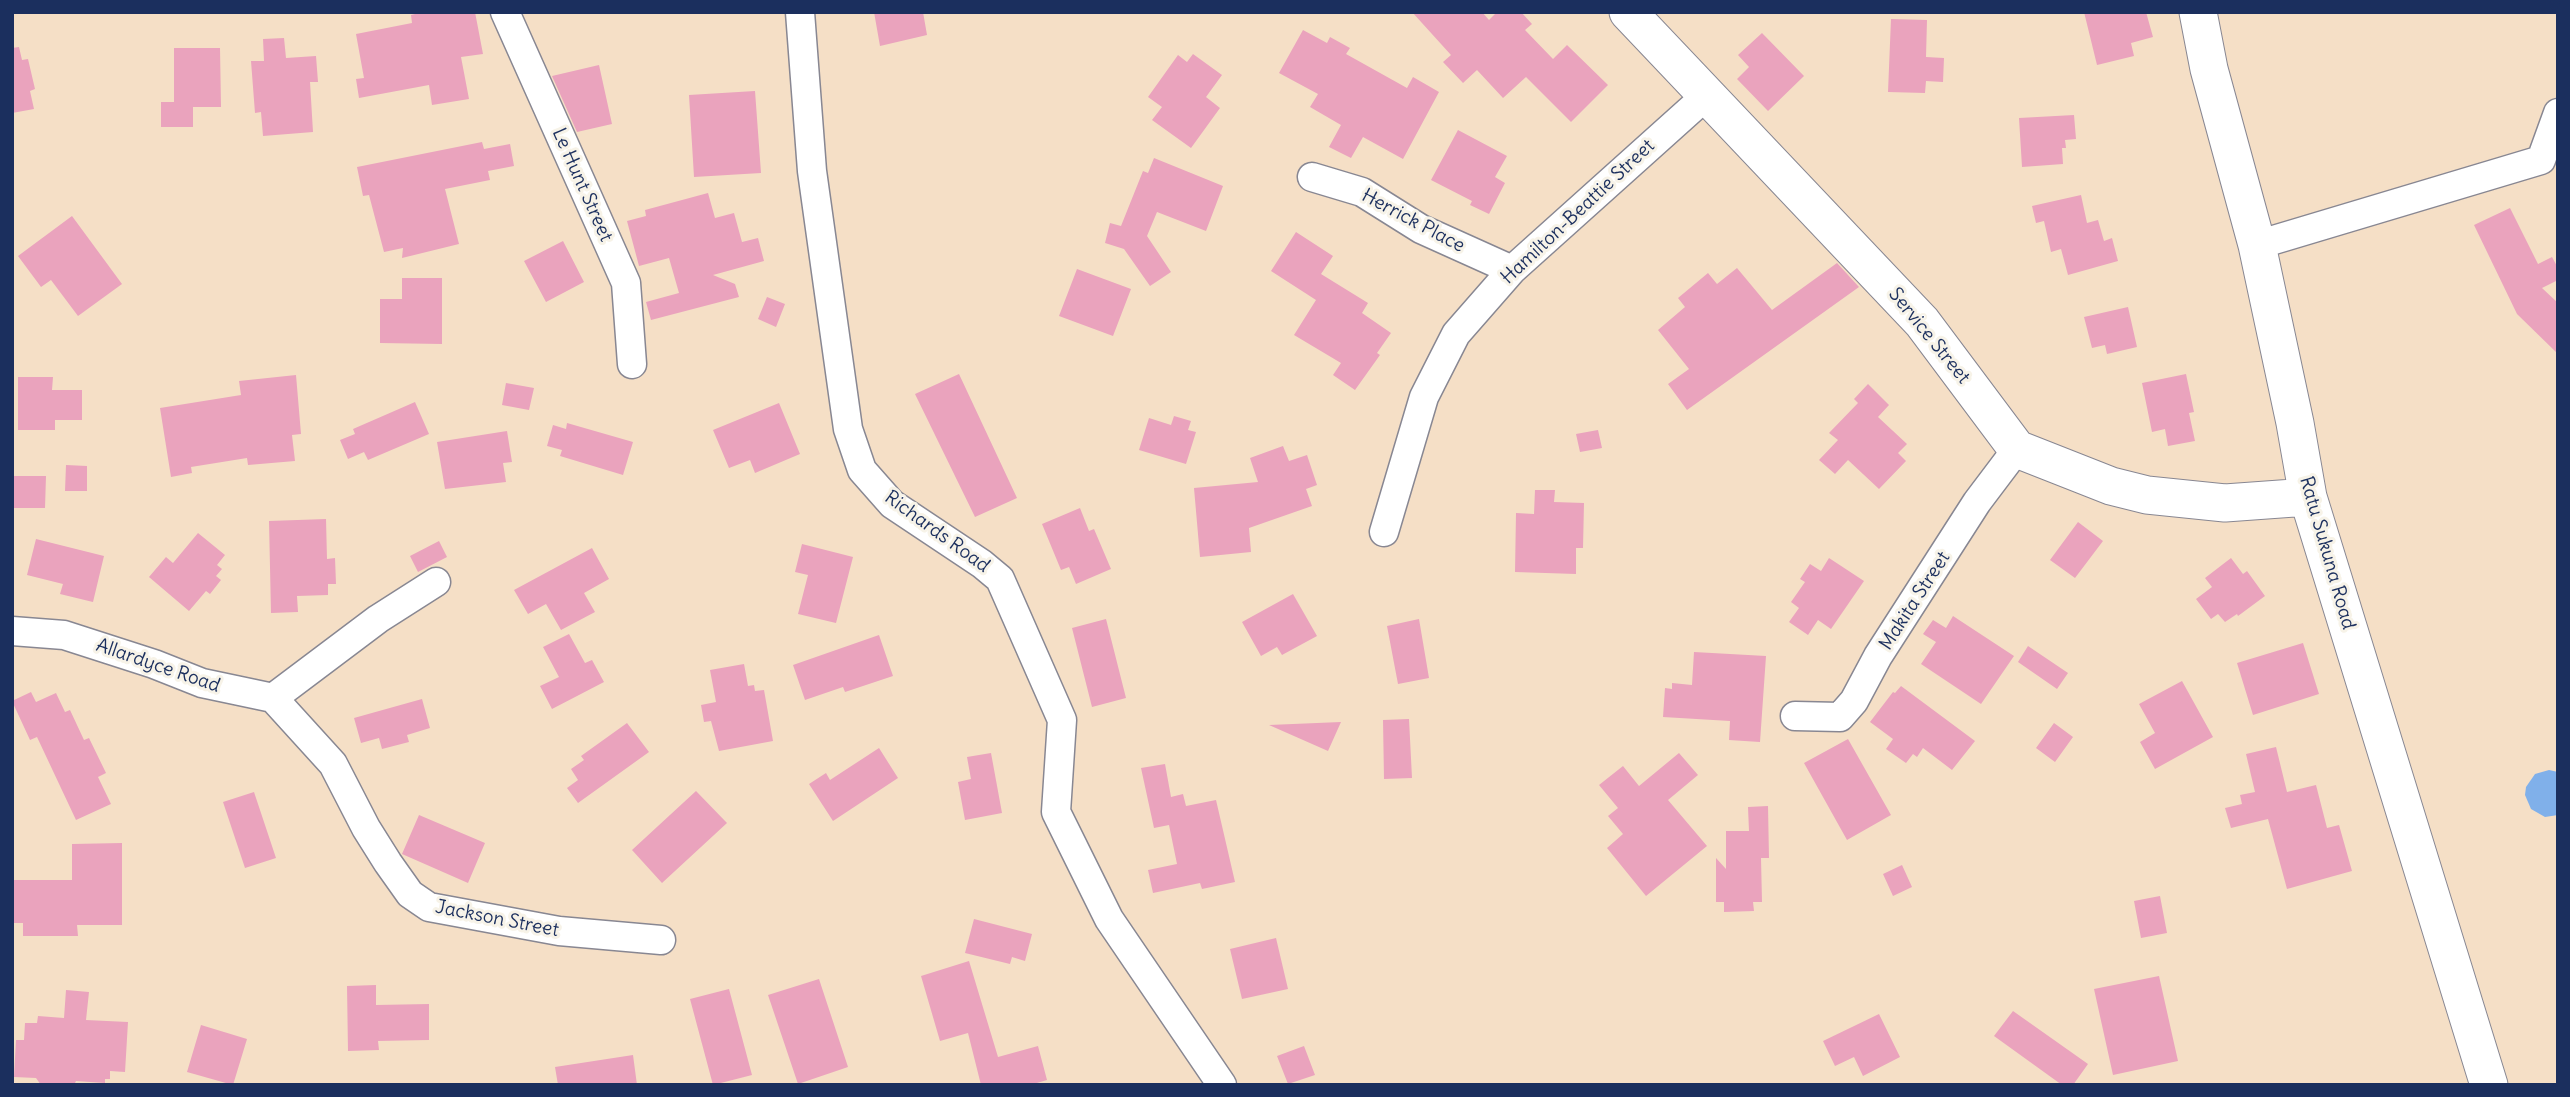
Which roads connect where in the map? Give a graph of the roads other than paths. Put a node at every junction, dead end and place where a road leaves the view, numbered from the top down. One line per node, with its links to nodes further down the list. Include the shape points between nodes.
1 (505, 12): 10 (street, Le Hunt Street, via 626,283)
2 (800, 12): 19 (street, Richards Road, via 812,171 848,429 862,470 892,503 1000,579 1062,720 1056,812 1109,919)
3 (1628, 12): 5 (main road, Service Street)
4 (2198, 12): 8 (main road, Ratu Sukuna Road)
5 (1707, 95): 9 (street, Hamilton-Beattie Street); 11 (main road, Service Street, via 1922,322)
6 (2558, 113): 8 (street, via 2541,160)
7 (1312, 177): 9 (street, Herrick Place, via 1362,192 1421,229)
8 (2257, 245): 12 (main road, Ratu Sukuna Road)
9 (1512, 270): 13 (street, Hamilton-Beattie Street, via 1456,334 1424,397)
10 (632, 364)
11 (2017, 449): 12 (main road, via 2111,486 2147,495 2225,503); 17 (street, Makita Street, via 1977,502 1854,701 1840,717)
12 (2308, 497): 20 (main road, Ratu Sukuna Road)
13 (1384, 533)
14 (436, 582): 16 (street)
15 (12, 631): 16 (street, Allardyce Road, via 64,635 202,683)
16 (273, 698): 18 (street, Jackson Street, via 333,764 388,863 410,894 429,907 559,931)
17 (1795, 716)
18 (661, 940)
19 (1222, 1085)
20 (2489, 1085)

